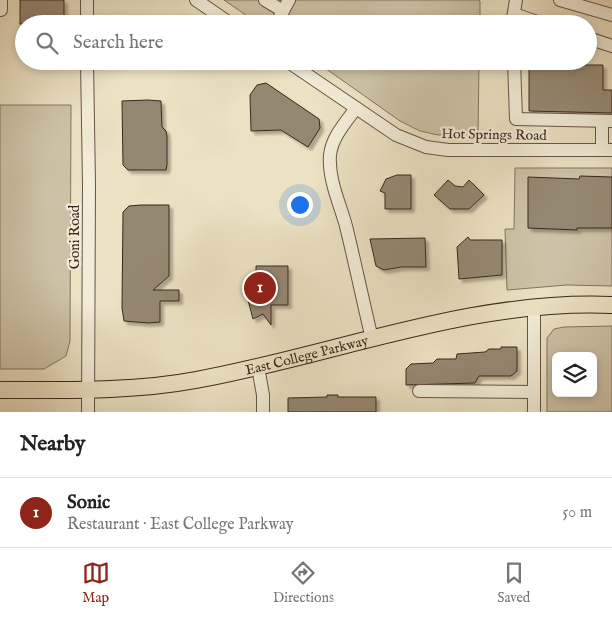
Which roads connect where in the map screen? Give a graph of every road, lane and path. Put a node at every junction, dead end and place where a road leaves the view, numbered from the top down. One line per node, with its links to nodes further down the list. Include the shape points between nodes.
1 (87, 0): 7 (street)
2 (196, 0): 8 (street)
3 (265, 0): 6 (street)
4 (516, 0): 9 (street)
5 (560, 0): 10 (street)
6 (286, 6)
7 (87, 15)
8 (218, 15)
9 (514, 15)
10 (612, 15)
11 (597, 41): 12 (street)
12 (612, 46)
13 (87, 70): 24 (street, Goni Road)
14 (300, 70): 16 (street, Hot Springs Road)
15 (514, 70): 17 (street, via 516,119)
16 (356, 108): 18 (street, Hot Springs Road, via 411,143 432,148); 21 (street, via 335,138 330,156 332,181)
17 (607, 121): 18 (street)
18 (607, 150)
19 (534, 306): 20 (main road, East College Parkway); 21 (main road, East College Parkway, via 477,314); 26 (street)
20 (612, 306)
21 (372, 339): 22 (main road, East College Parkway)
22 (258, 367): 24 (main road, East College Parkway, via 170,384); 28 (street)
23 (0, 390): 24 (main road, East College Parkway)
24 (88, 390): 27 (street, Goni Road)
25 (419, 391): 26 (street)
26 (534, 392): 29 (street)
27 (88, 412)
28 (263, 412)
29 (534, 412)

